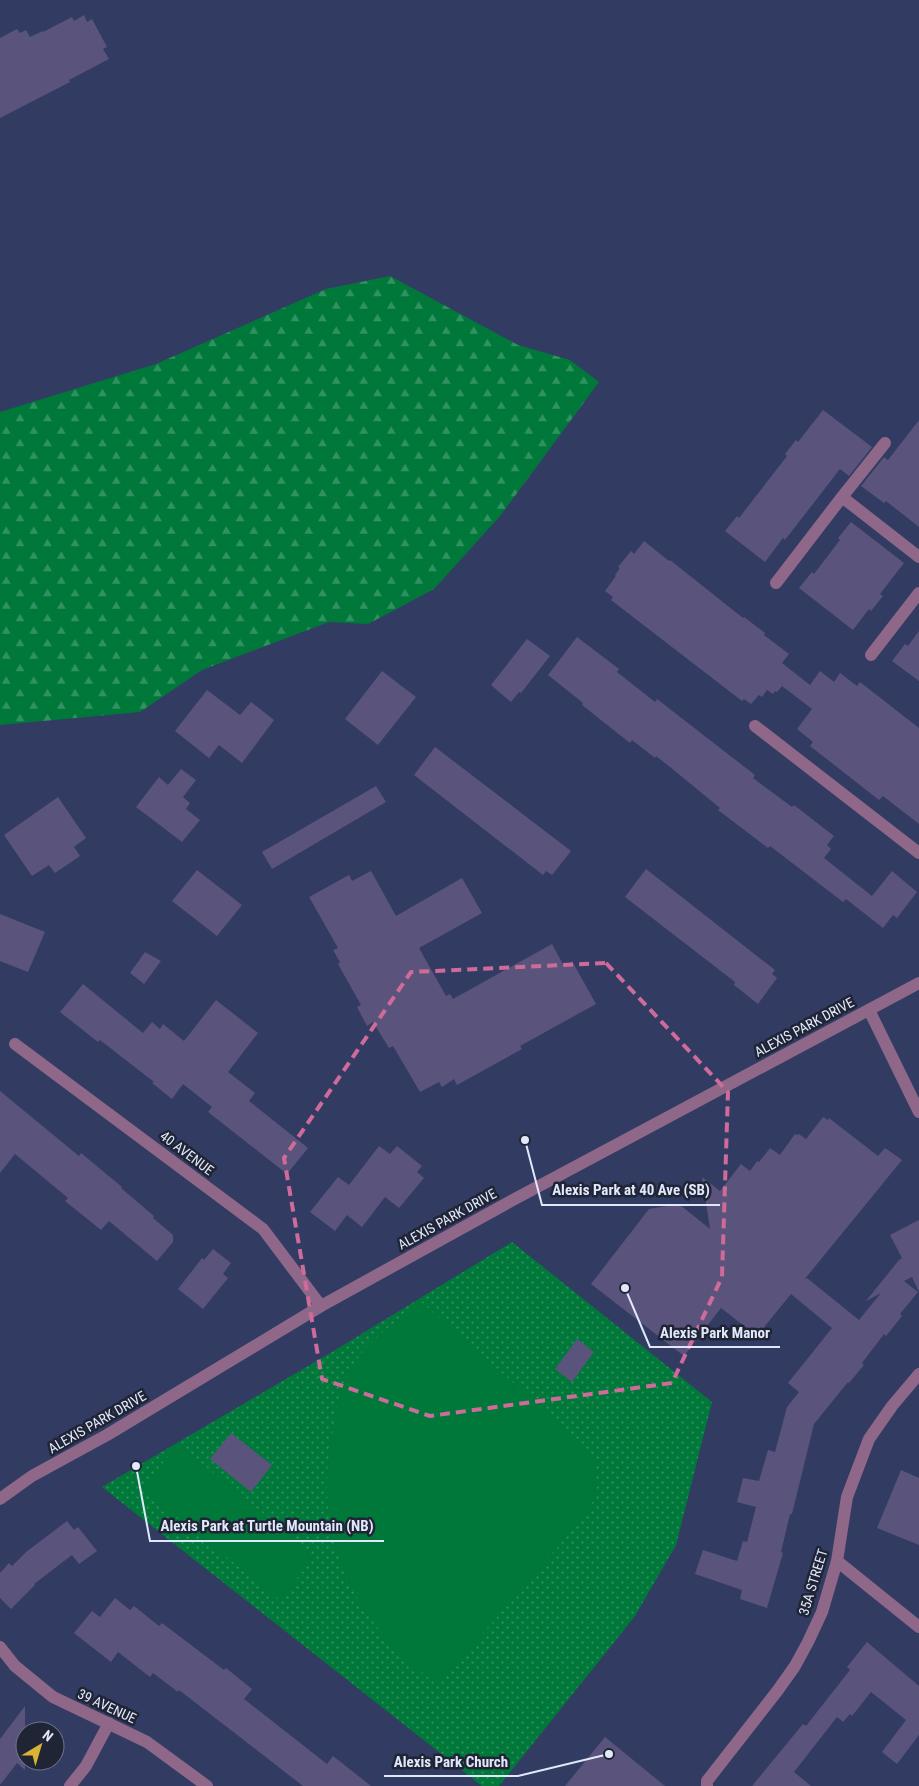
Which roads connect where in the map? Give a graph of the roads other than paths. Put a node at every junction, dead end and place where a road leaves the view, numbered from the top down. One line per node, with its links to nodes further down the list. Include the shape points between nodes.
1 (885, 443): 2 (street)
2 (842, 497): 3 (street); 4 (street)
3 (919, 557)
4 (776, 582)
5 (919, 592): 6 (street)
6 (870, 655)
7 (755, 726): 8 (street)
8 (919, 853)
9 (919, 984): 10 (street, ALEXIS PARK DRIVE)
10 (869, 1010): 12 (street); 13 (street, ALEXIS PARK DRIVE, via 511,1200)
11 (15, 1044): 13 (street, 40 AVENUE, via 263,1229)
12 (919, 1112)
13 (321, 1306): 15 (street, ALEXIS PARK DRIVE, via 108,1435 32,1476)
14 (919, 1374): 16 (street, 35A STREET, via 869,1438 847,1497)
15 (0, 1499)
16 (837, 1561): 17 (street); 22 (street, 35A STREET, via 822,1612 795,1666 707,1780)
17 (919, 1627)
18 (0, 1647): 19 (street, 39 AVENUE, via 15,1666 53,1697)
19 (108, 1723): 20 (street, via 86,1766); 21 (street, 39 AVENUE, via 147,1742)
20 (70, 1786)
21 (207, 1786)
22 (707, 1786)

